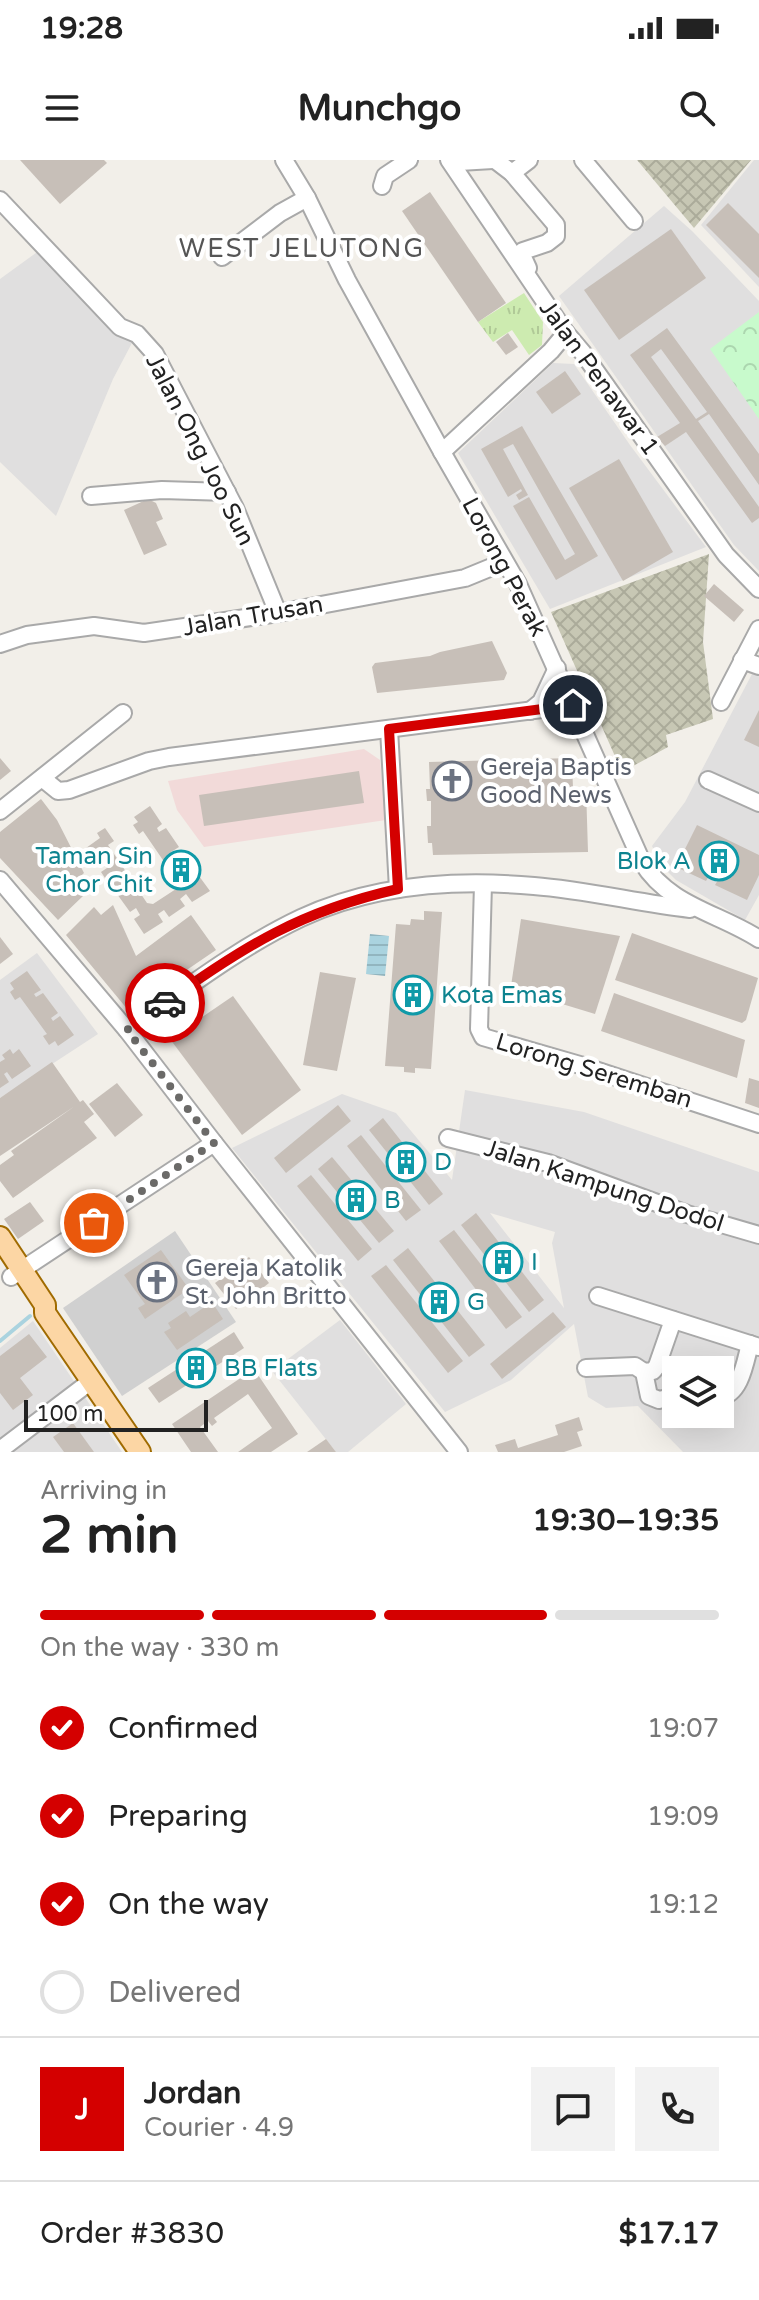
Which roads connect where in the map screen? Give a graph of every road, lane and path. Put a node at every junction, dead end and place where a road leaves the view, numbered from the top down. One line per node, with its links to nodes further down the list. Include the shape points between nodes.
1 (284, 160): 9 (street, Lorong Perak)
2 (409, 160): 8 (street, via 385,176)
3 (494, 160): 6 (street); 7 (street)
4 (529, 160): 7 (street)
5 (583, 160): 11 (street)
6 (454, 161): 13 (street, Jalan Penawar 1)
7 (512, 173): 13 (street, via 556,225 556,236 522,255 566,324)
8 (382, 186)
9 (307, 198): 12 (street); 14 (street, Lorong Perak)
10 (0, 200): 15 (street, Jalan Ong Joo Sun, via 120,327 137,334 155,354)
11 (634, 221)
12 (222, 257)
13 (566, 333): 14 (street); 18 (street, Jalan Penawar 1, via 726,555)
14 (442, 452): 17 (street, Lorong Perak)
15 (227, 492): 16 (street); 19 (street, Jalan Ong Joo Sun)
16 (91, 496)
17 (504, 562): 19 (street, Jalan Trusan, via 465,578); 24 (street, Lorong Perak)
18 (759, 589)
19 (278, 613): 21 (street, Jalan Trusan, via 144,633 94,626)
20 (759, 629): 22 (street)
21 (0, 644)
22 (742, 660): 23 (street); 25 (street)
23 (759, 666)
24 (557, 668): 26 (street, Lorong Perak); 27 (street, via 541,702)
25 (721, 702)
26 (573, 705): 27 (street); 34 (street, Lorong Perak)
27 (530, 711): 29 (street)
28 (123, 713): 30 (street)
29 (389, 729): 30 (street, via 169,757 69,790 58,791); 37 (street)
30 (42, 778): 33 (street)
31 (708, 780): 32 (street)
32 (759, 803)
33 (0, 811)
34 (651, 876): 38 (street, via 641,892); 39 (street, Lorong Perak)
35 (0, 880): 41 (street)
36 (483, 884): 37 (street); 38 (street); 42 (street, Lorong Seremban, via 483,1037)
37 (398, 889): 41 (street, via 304,917 217,966)
38 (616, 898): 39 (street)
39 (700, 910): 40 (street, Lorong Perak)
40 (758, 935)
41 (127, 1030): 44 (street)
42 (759, 1124)
43 (448, 1138): 45 (street, Jalan Kampung Dodol, via 548,1163)
44 (214, 1143): 47 (street); 58 (street)
45 (759, 1235)
46 (0, 1237): 47 (main road)
47 (11, 1270): 53 (main road, via 34,1309 45,1313)
48 (598, 1296): 49 (street)
49 (673, 1320): 50 (street); 52 (street, via 657,1366)
50 (755, 1345): 54 (street)
51 (586, 1368): 52 (street, via 635,1366)
52 (644, 1372): 55 (street, via 649,1396)
53 (91, 1381): 56 (street); 57 (main road)
54 (734, 1390)
55 (662, 1399)
56 (0, 1450)
57 (140, 1452)
58 (459, 1452)

